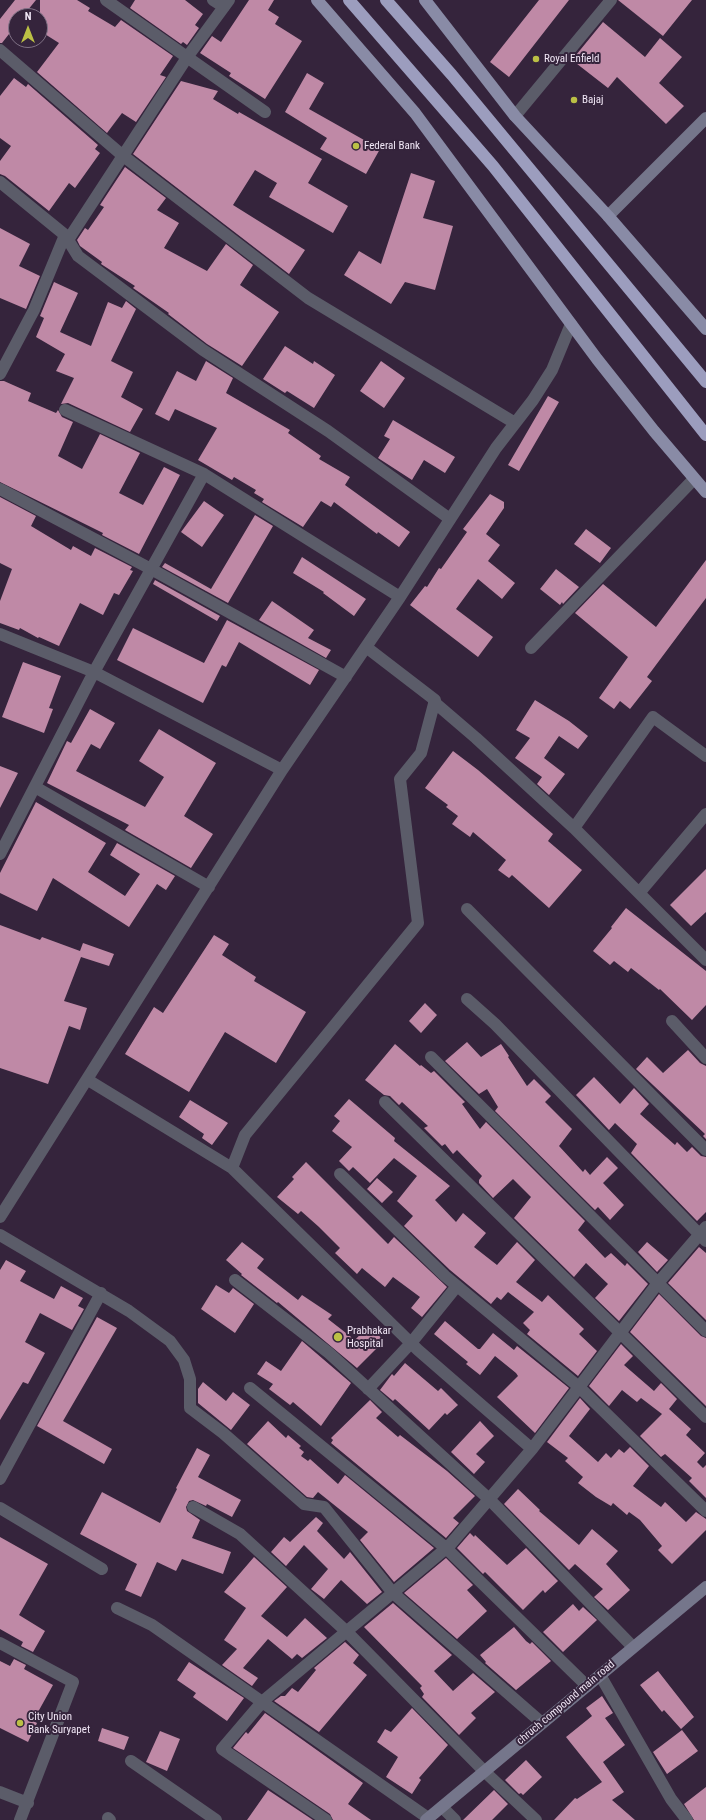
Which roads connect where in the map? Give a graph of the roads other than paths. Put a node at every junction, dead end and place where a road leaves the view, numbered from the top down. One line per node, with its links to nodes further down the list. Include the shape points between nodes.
1 (106, 0): 10 (street)
2 (213, 0): 8 (street)
3 (317, 0): 18 (main road, via 415,113)
4 (349, 0): 24 (highway, via 493,166)
5 (386, 0): 21 (highway, via 452,75)
6 (611, 0): 12 (street)
7 (427, 1): 12 (main road)
8 (226, 3): 10 (street)
9 (0, 50): 14 (street)
10 (188, 56): 11 (street); 14 (street)
11 (265, 112)
12 (515, 116): 16 (main road)
13 (706, 118): 16 (main road)
14 (122, 155): 17 (street); 23 (street, via 308,298)
15 (0, 182): 17 (street)
16 (608, 216): 19 (main road)
17 (67, 237): 20 (street, via 34,310); 29 (street, via 78,256 203,350 328,431)
18 (571, 324): 23 (street, via 552,370); 26 (main road, via 597,360)
19 (706, 329)
20 (0, 374)
21 (706, 382)
22 (65, 410): 25 (street)
23 (515, 423): 29 (street)
24 (706, 435)
25 (204, 474): 30 (street); 31 (street)
26 (694, 479): 28 (main road); 34 (street)
27 (0, 489): 30 (street)
28 (706, 492)
29 (450, 519): 31 (street)
30 (151, 568): 35 (street); 36 (street)
31 (400, 597): 33 (street)
32 (2, 639): 35 (street)
33 (366, 647): 36 (street); 37 (street, via 435,700)
34 (531, 648)
35 (94, 672): 39 (street); 40 (street)
36 (346, 677): 39 (street)
37 (434, 702): 42 (street); 55 (street, via 421,753 400,779 418,923 245,1134)
38 (706, 756): 42 (street, via 653,717)
39 (282, 770): 44 (street)
40 (35, 786): 43 (street); 44 (street)
41 (706, 814): 45 (street)
42 (574, 828): 45 (street)
43 (0, 854)
44 (209, 887): 52 (street)
45 (639, 892): 47 (street)
46 (467, 909): 54 (street)
47 (706, 960)
48 (468, 999): 59 (street)
49 (672, 1021): 51 (street)
50 (430, 1057): 61 (street)
51 (706, 1058)
52 (88, 1080): 55 (street); 57 (street)
53 (385, 1102): 65 (street)
54 (706, 1150)
55 (232, 1168): 66 (street)
56 (340, 1174): 62 (street)
57 (0, 1217)
58 (0, 1235): 63 (street)
59 (704, 1235): 61 (street)
60 (234, 1280): 69 (street, via 329,1353)
61 (658, 1283): 64 (street); 65 (street)
62 (457, 1286): 66 (street); 67 (street)
63 (101, 1293): 72 (street); 80 (street, via 170,1341 184,1360 190,1379 190,1408 223,1433 304,1504 324,1506)
64 (706, 1331)
65 (619, 1333): 67 (street); 70 (street)
66 (411, 1343): 69 (street); 71 (street)
67 (579, 1387): 71 (street); 76 (street)
68 (250, 1388): 77 (street)
69 (368, 1388): 73 (street)
70 (706, 1417)
71 (532, 1449): 73 (street)
72 (0, 1479)
73 (489, 1499): 77 (street); 84 (street)
74 (193, 1507): 82 (street, via 240,1534)
75 (0, 1508): 78 (street)
76 (706, 1511)
77 (446, 1548): 80 (street); 86 (street)
78 (102, 1569)
79 (706, 1587): 84 (main road, chruch compound main road)
80 (393, 1594): 82 (street); 88 (street)
81 (117, 1608): 87 (street, via 152,1625)
82 (348, 1632): 87 (street); 90 (street)
83 (0, 1643): 92 (street, via 73,1682)
84 (633, 1647): 85 (main road, chruch compound main road)
85 (600, 1675): 86 (main road, chruch compound main road); 100 (street, via 667,1793)
86 (587, 1686): 88 (main road, chruch compound main road)
87 (263, 1701): 94 (street); 97 (street, via 222,1749)
88 (542, 1723): 90 (main road, chruch compound main road)
89 (131, 1761): 96 (street)
90 (484, 1771): 93 (main road, chruch compound main road); 99 (street)
91 (0, 1792): 92 (street)
92 (28, 1803): 95 (street)
93 (442, 1807): 94 (main road, chruch compound main road); 98 (street)
94 (427, 1819)
95 (20, 1820)
96 (216, 1820)
97 (326, 1820)
98 (455, 1820)
99 (536, 1820)
100 (687, 1820)

